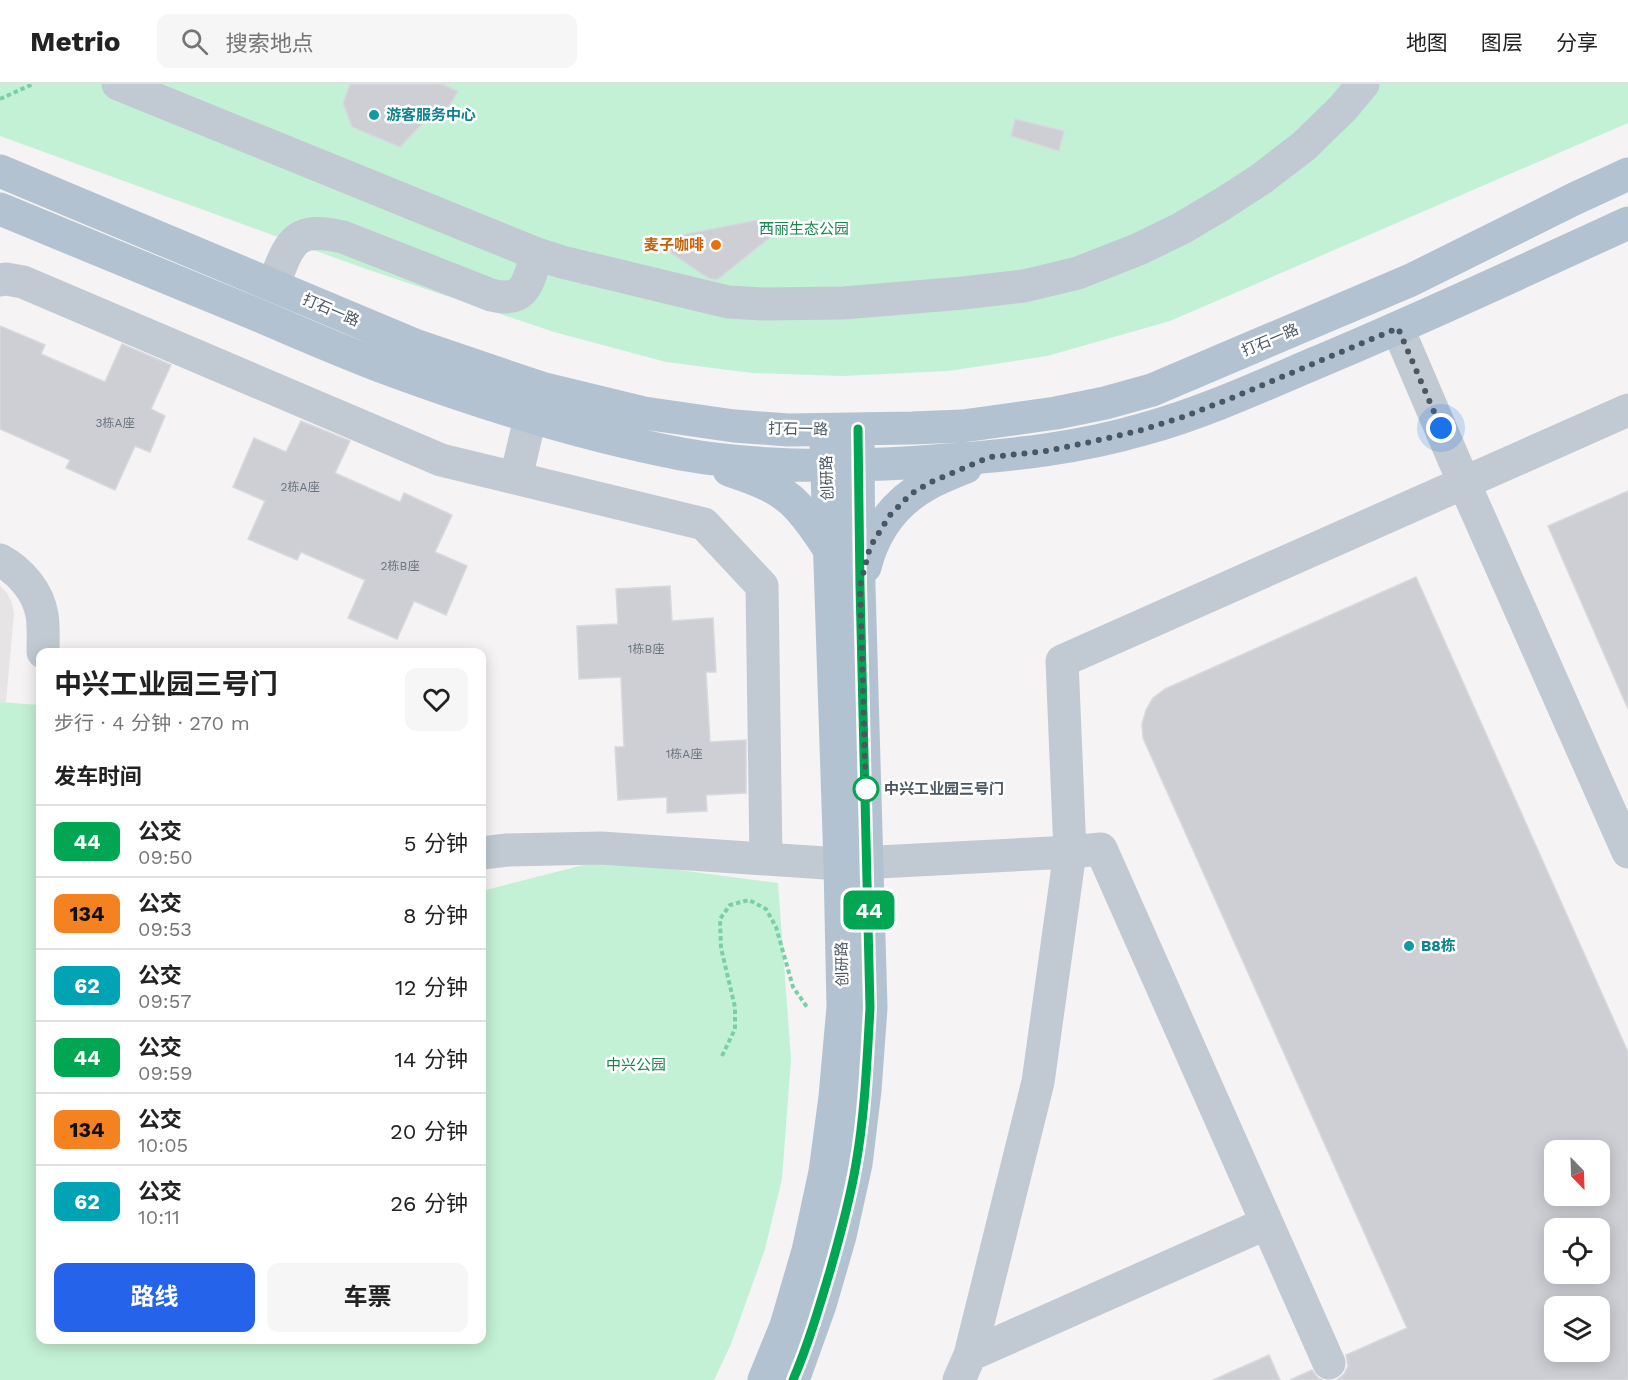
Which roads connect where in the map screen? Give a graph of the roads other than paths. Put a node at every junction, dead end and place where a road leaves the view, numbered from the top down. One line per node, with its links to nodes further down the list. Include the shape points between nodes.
1 (118, 84): 7 (lane)
2 (1363, 84): 7 (lane, via 1304,146 1224,203 1139,249 1078,273 1024,286 843,303 728,302)
3 (0, 171): 9 (main road, 打石一路)
4 (1628, 174): 13 (main road, 打石一路, via 1411,280 1152,390 1056,413 963,426)
5 (0, 208): 12 (main road, via 387,369)
6 (1628, 223): 10 (main road)
7 (537, 254): 9 (lane, via 521,292 502,298 344,237 309,234 295,240 288,249)
8 (0, 280): 18 (lane, via 23,282 441,460)
9 (273, 285): 13 (main road, 打石一路, via 417,346 541,388 686,420 788,430)
10 (1398, 328): 15 (main road, via 1186,416 1095,441); 19 (lane)
11 (1628, 410): 19 (lane)
12 (530, 418): 14 (main road); 18 (lane)
13 (842, 430): 16 (main road, 创研路); 17 (main road, 创研路)
14 (684, 454): 16 (main road); 20 (main road, via 755,478 779,491 797,506)
15 (990, 457): 17 (main road); 22 (main road, via 911,494 890,515 870,547)
16 (826, 464): 17 (main road); 20 (main road, 创研路)
17 (859, 465): 22 (main road, 创研路)
18 (516, 478): 27 (lane, via 704,524 762,586)
19 (1464, 483): 24 (lane, via 1062,661); 25 (lane)
20 (829, 549): 28 (main road, 创研路)
21 (0, 560): 23 (lane, via 20,575 38,600)
22 (860, 586): 28 (main road, 创研路)
23 (43, 648)
24 (1070, 852): 28 (lane); 29 (lane, via 1101,849); 31 (lane, via 1038,1082)
25 (1628, 852)
26 (486, 853): 27 (lane, via 601,848)
27 (766, 859): 28 (lane)
28 (854, 864): 32 (main road, 创研路, via 825,1172 808,1251 786,1326); 33 (main road, 创研路, via 870,1008 865,1090 856,1164 840,1236)
29 (1267, 1223): 30 (lane); 31 (lane)
30 (1329, 1363)
31 (964, 1367)
32 (764, 1380)
33 (793, 1380)

